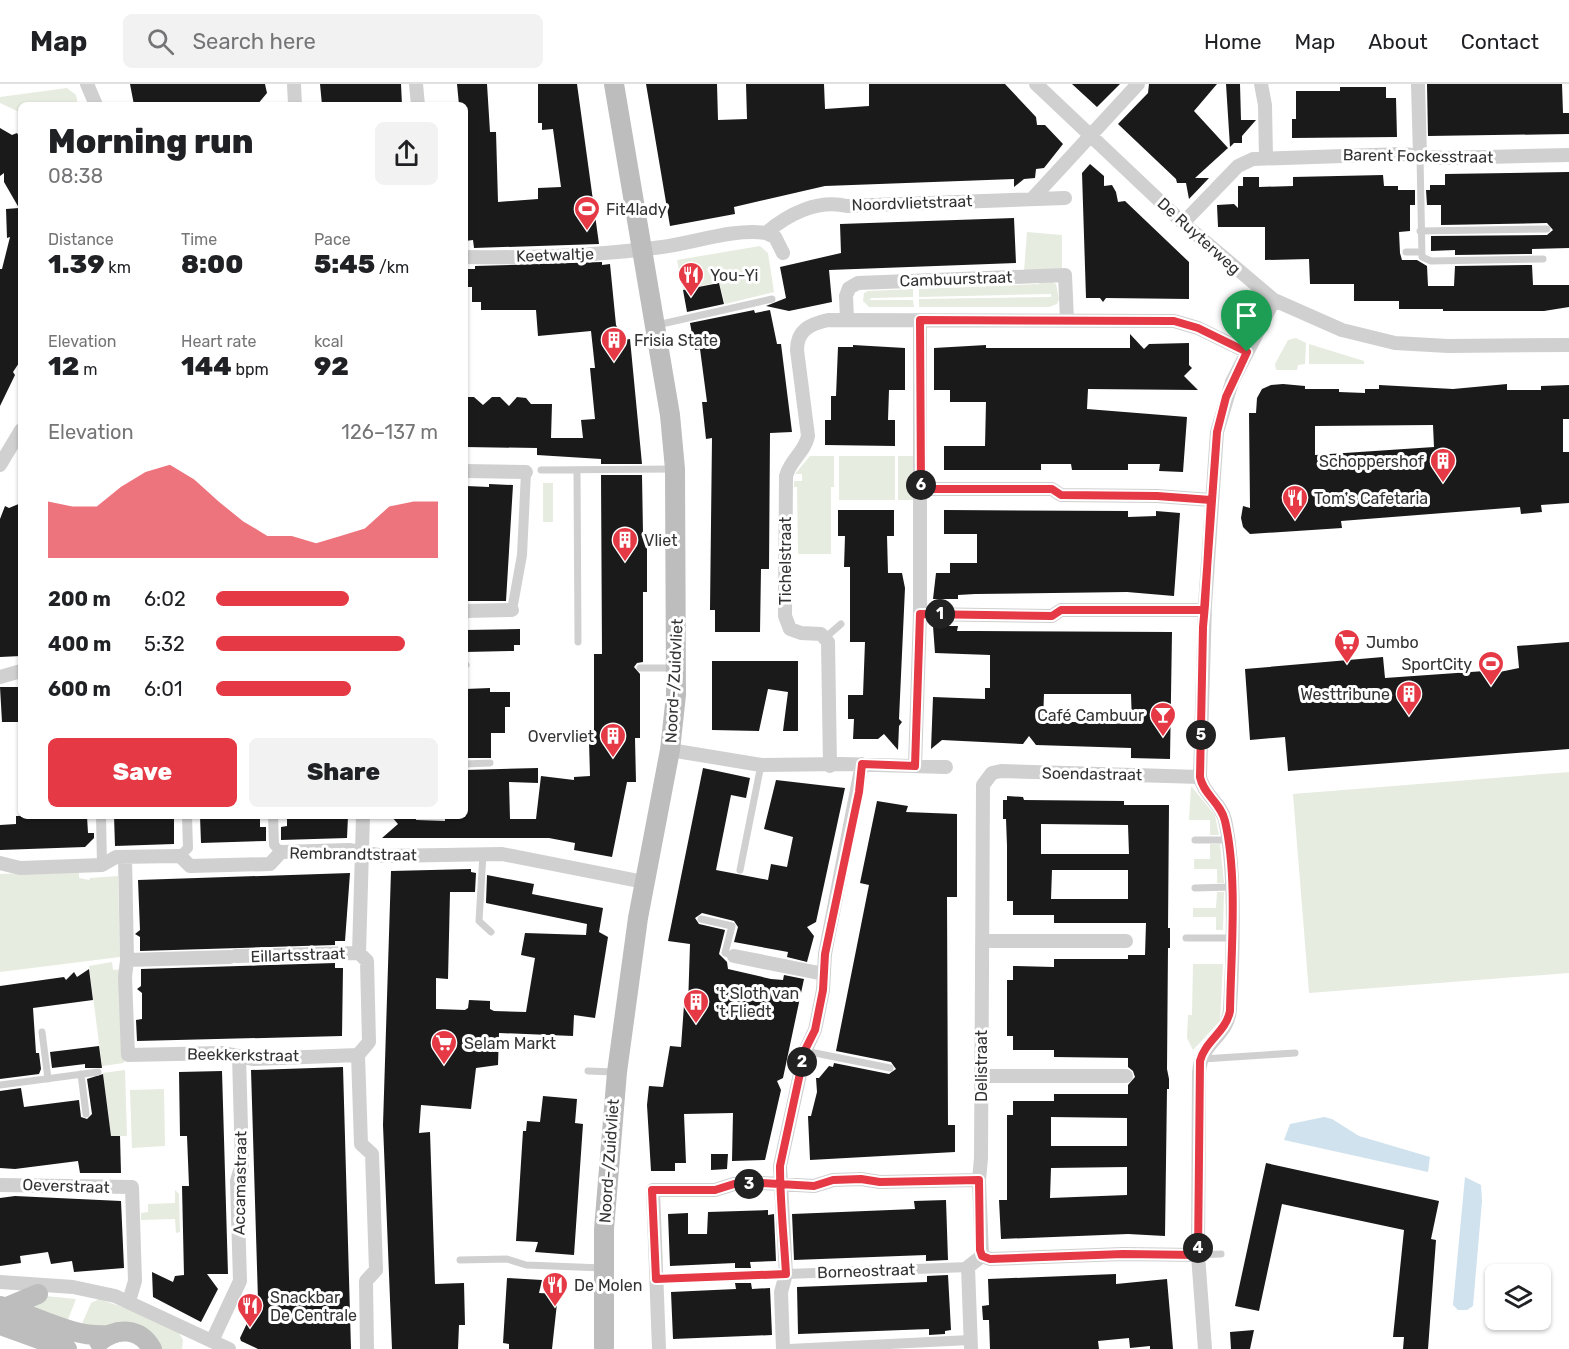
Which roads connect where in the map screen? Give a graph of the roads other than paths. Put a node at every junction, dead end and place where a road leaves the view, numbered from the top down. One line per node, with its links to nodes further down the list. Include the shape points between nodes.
1 (87, 84): 9 (street)
2 (294, 84): 10 (street)
3 (416, 84): 11 (street)
4 (614, 84): 22 (main road, Noord-/Zuidvliet)
5 (1036, 84): 12 (street, De Ruyterweg)
6 (1138, 84): 12 (street)
7 (1261, 84): 15 (street)
8 (1418, 84): 14 (street)
9 (95, 102)
10 (295, 102)
11 (418, 102)
12 (1090, 135): 17 (street); 18 (street, De Ruyterweg)
13 (1569, 155): 14 (street, Barent Fockesstraat)
14 (1420, 156): 15 (street, Barent Fockesstraat); 20 (lane)
15 (1266, 158): 18 (street, Barent Fockesstraat, via 1238,166)
16 (1065, 198): 17 (street, Noordvlietstraat)
17 (1032, 199): 21 (street, Noordvlietstraat, via 836,204 792,213)
18 (1184, 223): 29 (street, De Ruyterweg)
19 (1547, 229): 20 (lane)
20 (1420, 231): 24 (lane)
21 (766, 233): 22 (street, via 750,232); 25 (street, via 775,237)
22 (644, 249): 26 (street, Keetwaltje, via 566,257); 33 (main road, Noord-/Zuidvliet)
23 (1406, 252): 24 (lane)
24 (1420, 252): 27 (lane, via 1431,261)
25 (783, 253)
26 (468, 257)
27 (1543, 259)
28 (772, 299): 33 (lane)
29 (1274, 300): 34 (street, De Ruyterweg, via 1342,330 1395,343); 35 (street)
30 (847, 320): 31 (street); 32 (street, Cambuurstraat, via 846,296 849,288 858,283 1065,275); 50 (street, Tichelstraat, via 815,323 800,333 797,350 808,436 786,476 785,616 795,632 816,633)
31 (920, 320): 32 (street); 43 (street)
32 (1067, 320): 35 (street, via 1174,321)
33 (657, 325): 38 (main road, Noord-/Zuidvliet)
34 (1569, 345)
35 (1247, 352): 44 (street, via 1220,419)
36 (18, 435): 37 (street)
37 (0, 465)
38 (675, 469): 40 (lane); 53 (main road, Noord-/Zuidvliet)
39 (541, 470): 40 (lane)
40 (577, 470): 51 (lane)
41 (468, 471): 42 (street)
42 (526, 472): 45 (street, via 522,555)
43 (921, 489): 44 (street, via 1052,489 1061,495); 48 (street)
44 (1211, 500): 46 (street)
45 (512, 610): 47 (street)
46 (1204, 610): 48 (street, via 1061,610 1052,616); 64 (street)
47 (468, 611)
48 (920, 614): 62 (street)
49 (841, 624): 50 (lane)
50 (826, 638): 61 (street)
51 (578, 642)
52 (640, 668): 53 (lane)
53 (677, 668): 56 (main road, Noord-/Zuidvliet)
54 (18, 672): 55 (street)
55 (0, 677)
56 (670, 750): 60 (street); 80 (main road, Noord-/Zuidvliet)
57 (490, 763): 58 (lane)
58 (468, 764)
59 (862, 764): 61 (street); 62 (street); 92 (street)
60 (761, 765): 61 (street); 79 (lane)
61 (830, 766)
62 (915, 766): 63 (street)
63 (946, 767)
64 (1200, 777): 65 (street, Soendastraat, via 1001,771); 71 (street, via 1222,813)
65 (987, 778): 87 (street, Delistraat, via 981,794)
66 (101, 819): 78 (street)
67 (187, 819): 75 (street, via 188,848)
68 (273, 819): 72 (street, via 274,845)
69 (363, 819): 73 (street)
70 (1195, 840): 71 (lane)
71 (1227, 840): 81 (street)
72 (281, 852): 73 (street, Rembrandtstraat); 75 (street, Rembrandtstraat, via 270,864 190,866)
73 (362, 852): 74 (street, Rembrandtstraat, via 384,856); 89 (street)
74 (483, 854): 80 (street, Rembrandtstraat, via 502,854); 84 (lane, via 479,921)
75 (180, 855): 76 (street, Rembrandtstraat)
76 (125, 857): 78 (street, Rembrandtstraat); 91 (street)
77 (0, 863): 78 (street, Rembrandtstraat, via 20,868)
78 (102, 865)
79 (740, 870)
80 (644, 882): 102 (main road, Noord-/Zuidvliet)
81 (1231, 887): 82 (lane); 86 (street)
82 (1195, 888)
83 (701, 919): 90 (lane, via 732,926 725,953)
84 (491, 932)
85 (1186, 938): 86 (lane)
86 (1231, 938): 98 (street, via 1228,1020)
87 (982, 941): 88 (street); 104 (street, Delistraat)
88 (1126, 941)
89 (359, 953): 91 (street, Eillartsstraat); 96 (street, via 367,961 369,1042)
90 (734, 956): 92 (street)
91 (127, 960): 97 (street, Beekkerkstraat, via 128,1055)
92 (824, 974): 94 (street, via 815,1030)
93 (42, 1032): 106 (lane)
94 (805, 1050): 99 (lane); 111 (street, via 780,1166)
95 (1295, 1053): 98 (lane)
96 (358, 1055): 97 (street, Beekkerkstraat, via 254,1059); 131 (street, via 361,1144 372,1154 376,1270 366,1281)
97 (239, 1056): 125 (street, Accamastraat, via 240,1281)
98 (1200, 1059): 113 (street)
99 (890, 1068)
100 (588, 1071): 102 (lane)
101 (98, 1072): 103 (lane)
102 (617, 1072): 117 (main road, Noord-/Zuidvliet)
103 (81, 1074): 106 (lane); 108 (lane)
104 (981, 1076): 105 (street); 109 (street, Delistraat)
105 (1126, 1076)
106 (48, 1079): 107 (lane)
107 (0, 1085)
108 (86, 1114)
109 (979, 1180): 111 (street, via 861,1179 833,1180 814,1186); 114 (street, Delistraat)
110 (0, 1185): 123 (street, Oeverstraat, via 132,1187 135,1281)
111 (780, 1185): 118 (street); 119 (street, via 652,1190)
112 (1221, 1254): 113 (lane)
113 (1198, 1255): 114 (street, via 990,1259); 136 (street)
114 (982, 1256): 116 (street)
115 (460, 1260): 117 (lane)
116 (968, 1266): 118 (street, Borneostraat); 127 (street)
117 (603, 1268): 132 (main road, Noord-/Zuidvliet)
118 (786, 1274): 119 (street, Borneostraat); 134 (street, via 781,1292)
119 (656, 1279): 133 (street)
120 (0, 1282): 121 (street)
121 (56, 1286): 122 (street); 123 (street, via 92,1290)
122 (38, 1294): 124 (main road)
123 (129, 1301): 125 (street)
124 (2, 1313): 126 (main road); 128 (main road)
125 (212, 1341): 130 (street)
126 (102, 1342): 129 (main road, via 118,1331 136,1334)
127 (970, 1345): 135 (street)
128 (67, 1349)
129 (152, 1349)
130 (229, 1349)
131 (367, 1349)
132 (604, 1349)
133 (659, 1349)
134 (783, 1349)
135 (789, 1349)
136 (1205, 1349)

